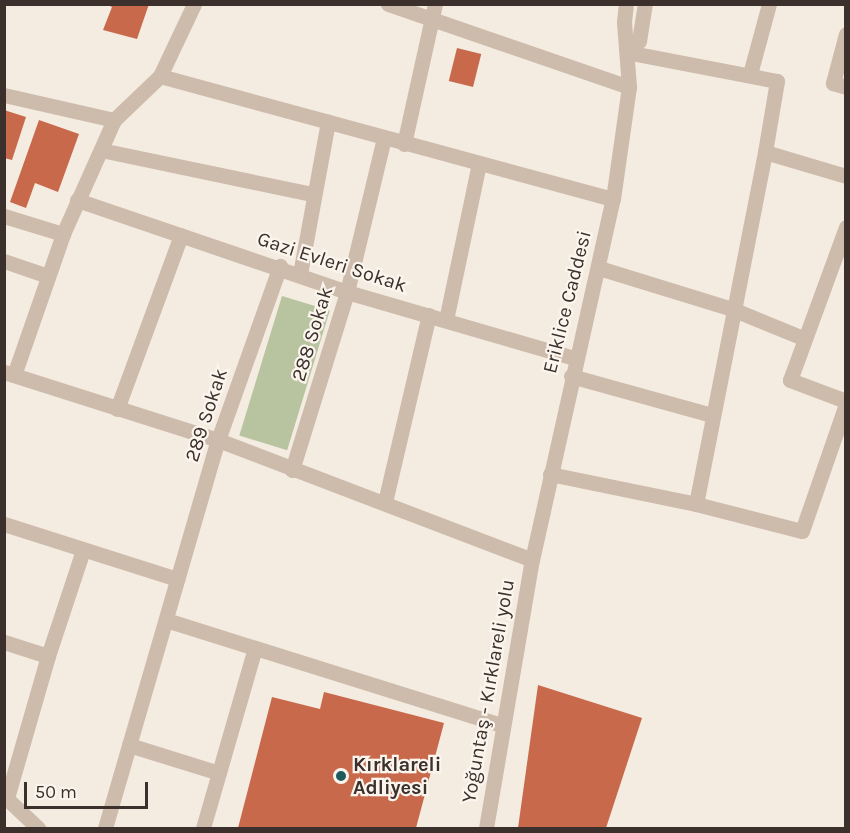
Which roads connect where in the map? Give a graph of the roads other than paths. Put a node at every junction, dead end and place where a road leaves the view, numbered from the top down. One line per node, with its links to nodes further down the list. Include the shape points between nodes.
1 (194, 4): 10 (street)
2 (388, 4): 6 (street)
3 (626, 4): 8 (street, Eriklice Caddesi)
4 (645, 4): 8 (street, via 639,41)
5 (769, 4): 9 (street)
6 (432, 12): 11 (street); 17 (street)
7 (846, 34): 12 (street, via 833,83)
8 (627, 52): 9 (street); 11 (street, Eriklice Caddesi)
9 (750, 74): 19 (street, via 777,81)
10 (160, 76): 14 (street); 15 (street)
11 (629, 87): 23 (street, Eriklice Caddesi)
12 (846, 87)
13 (4, 95): 14 (street)
14 (114, 120): 18 (street)
15 (328, 122): 16 (street); 22 (street)
16 (384, 138): 17 (street); 34 (street, 288 Sokak)
17 (404, 144): 20 (street)
18 (101, 150): 22 (street); 24 (street)
19 (765, 152): 21 (street); 35 (street)
20 (479, 164): 23 (street); 37 (street)
21 (846, 176)
22 (312, 194): 32 (street)
23 (613, 199): 31 (street, Eriklice Caddesi)
24 (77, 200): 27 (street); 28 (street, Gazi Evleri Sokak)
25 (4, 216): 27 (street)
26 (846, 227): 38 (street)
27 (63, 234): 33 (street)
28 (181, 235): 30 (street, Gazi Evleri Sokak); 43 (street)
29 (4, 261): 33 (street)
30 (279, 266): 32 (street, Gazi Evleri Sokak); 45 (street, 289 Sokak)
31 (599, 268): 35 (street); 39 (street, Eriklice Caddesi)
32 (300, 274): 34 (street, Gazi Evleri Sokak)
33 (48, 276): 40 (street)
34 (346, 292): 36 (street, Gazi Evleri Sokak); 46 (street, 288 Sokak)
35 (732, 309): 38 (street); 44 (street)
36 (429, 315): 37 (street, Gazi Evleri Sokak); 48 (street)
37 (446, 320): 39 (street, Gazi Evleri Sokak)
38 (803, 338): 42 (street, via 790,380)
39 (574, 358): 41 (street, Eriklice Caddesi)
40 (9, 374): 43 (street)
41 (571, 376): 44 (street); 47 (street, Eriklice Caddesi)
42 (846, 402): 49 (street, via 802,531)
43 (117, 409): 45 (street)
44 (712, 415): 49 (street)
45 (219, 440): 46 (street); 53 (street, 289 Sokak)
46 (292, 470): 48 (street)
47 (550, 474): 49 (street); 52 (street, Eriklice Caddesi)
48 (385, 502): 52 (street)
49 (696, 504)
50 (4, 524): 51 (street)
51 (83, 550): 53 (street); 57 (street)
52 (532, 560): 58 (street, Yoğuntaş - Kırklareli yolu)
53 (177, 579): 54 (street, 289 Sokak)
54 (166, 620): 56 (street); 59 (street, 289 Sokak)
55 (4, 642): 57 (street)
56 (255, 648): 58 (street); 60 (street)
57 (48, 656): 61 (street)
58 (501, 724): 65 (street, Yoğuntaş - Kırklareli yolu)
59 (129, 745): 60 (street); 63 (street, 289 Sokak)
60 (219, 773): 64 (street)
61 (5, 797): 62 (street)
62 (38, 828)
63 (105, 828)
64 (203, 828)
65 (486, 828)

